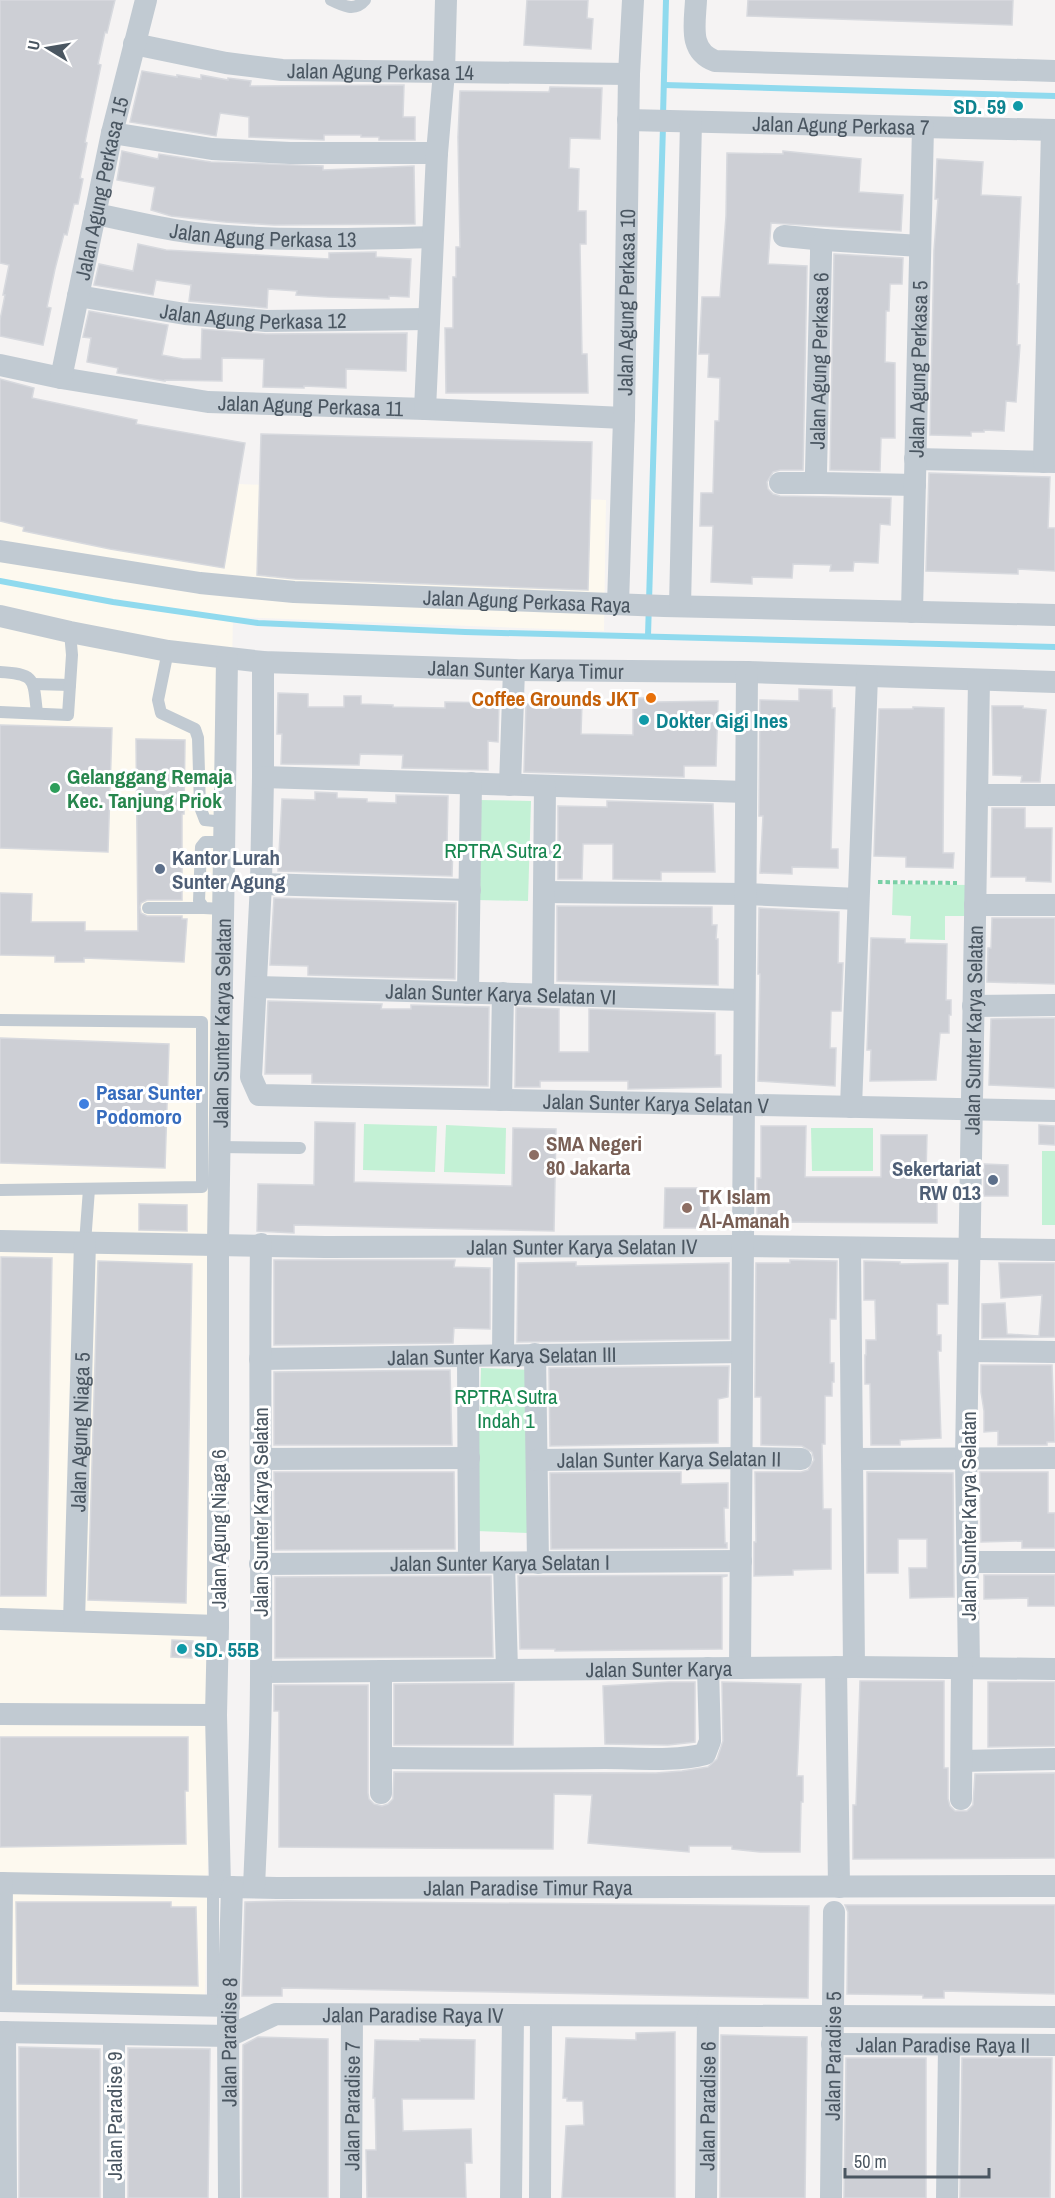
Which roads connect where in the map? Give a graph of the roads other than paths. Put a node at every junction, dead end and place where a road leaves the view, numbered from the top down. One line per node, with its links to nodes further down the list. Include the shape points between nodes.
1 (146, 0): 7 (street, Jalan Agung Perkasa 15)
2 (330, 0): 3 (lane, via 356,7)
3 (365, 0)
4 (446, 0): 9 (street)
5 (633, 0): 10 (street, Jalan Agung Perkasa 10)
6 (696, 0): 8 (street, via 697,47 701,54 715,61)
7 (134, 44): 9 (street, Jalan Agung Perkasa 14, via 282,70); 15 (street, Jalan Agung Perkasa 15)
8 (1055, 71)
9 (444, 72): 10 (street, Jalan Agung Perkasa 14); 16 (street)
10 (629, 74): 11 (street, Jalan Agung Perkasa 10)
11 (636, 120): 12 (street, Jalan Agung Perkasa 7); 27 (street, Jalan Agung Perkasa 10)
12 (692, 122): 13 (street, Jalan Agung Perkasa 7); 35 (street)
13 (923, 126): 14 (street, Jalan Agung Perkasa 7); 21 (street, Jalan Agung Perkasa 5)
14 (1054, 130): 29 (street)
15 (112, 133): 16 (street, via 212,149); 17 (street, Jalan Agung Perkasa 15)
16 (437, 153): 19 (street)
17 (95, 214): 19 (street, Jalan Agung Perkasa 13, via 193,233 276,239); 22 (street, Jalan Agung Perkasa 15)
18 (784, 236): 20 (street)
19 (433, 237): 23 (street)
20 (825, 240): 21 (street); 31 (street, Jalan Agung Perkasa 6, via 821,246 816,472)
21 (920, 246): 28 (street, Jalan Agung Perkasa 5)
22 (78, 296): 23 (street, Jalan Agung Perkasa 12, via 185,315 266,321); 25 (street, Jalan Agung Perkasa 15)
23 (429, 320): 26 (street)
24 (0, 365): 25 (street, Jalan Agung Perkasa 11)
25 (61, 378): 26 (street, Jalan Agung Perkasa 11, via 208,402)
26 (425, 409): 27 (street, Jalan Agung Perkasa 11)
27 (624, 418): 34 (street, Jalan Agung Perkasa 10)
28 (915, 459): 29 (street); 32 (street, Jalan Agung Perkasa 5)
29 (1049, 462)
30 (780, 483): 31 (street)
31 (821, 483): 32 (street)
32 (915, 485): 36 (street, Jalan Agung Perkasa 5)
33 (0, 551): 34 (street, Jalan Agung Perkasa Raya, via 200,583 294,592)
34 (627, 604): 35 (street, Jalan Agung Perkasa Raya)
35 (672, 606): 36 (street, Jalan Agung Perkasa Raya)
36 (912, 612): 38 (street, Jalan Agung Perkasa Raya)
37 (0, 615): 39 (street, Jalan Sunter Karya Timur)
38 (1055, 615)
39 (69, 632): 40 (street, Jalan Sunter Karya Timur); 50 (lane)
40 (168, 651): 41 (street, Jalan Sunter Karya Timur); 60 (lane, via 158,700 161,713 195,729 200,807 205,820)
41 (227, 659): 42 (street, Jalan Sunter Karya Timur); 60 (street, Jalan Sunter Karya Selatan)
42 (263, 662): 43 (street, Jalan Sunter Karya Timur); 53 (street)
43 (514, 670): 45 (street, Jalan Sunter Karya Timur); 55 (street)
44 (0, 672): 49 (lane, via 29,676)
45 (747, 672): 46 (street, Jalan Sunter Karya Timur); 57 (street)
46 (867, 676): 47 (street, Jalan Sunter Karya Timur); 63 (street)
47 (979, 680): 48 (street, Jalan Sunter Karya Timur); 58 (street, Jalan Sunter Karya Selatan)
48 (1055, 682)
49 (34, 684): 50 (lane); 52 (lane)
50 (70, 685): 52 (lane, via 69,714)
51 (0, 712): 52 (lane)
52 (37, 713)
53 (263, 777): 54 (street); 61 (street)
54 (471, 783): 55 (street); 62 (street)
55 (510, 785): 56 (street)
56 (545, 786): 57 (street); 64 (street)
57 (746, 792): 65 (street)
58 (977, 795): 59 (street); 66 (street, Jalan Sunter Karya Selatan)
59 (1055, 795)
60 (224, 832): 69 (street, Jalan Sunter Karya Selatan)
61 (261, 884): 62 (street); 70 (street)
62 (470, 890): 71 (street)
63 (859, 890): 65 (street); 81 (street)
64 (544, 892): 65 (street); 73 (street)
65 (745, 894): 74 (street)
66 (975, 894): 67 (street); 76 (street, Jalan Sunter Karya Selatan)
67 (1055, 905)
68 (148, 908): 69 (lane)
69 (213, 909): 78 (street, Jalan Sunter Karya Selatan)
70 (257, 987): 71 (street, Jalan Sunter Karya Selatan VI); 79 (street, Jalan Sunter Karya Selatan V, via 252,1077 259,1095)
71 (468, 993): 72 (street, Jalan Sunter Karya Selatan VI)
72 (503, 993): 73 (street, Jalan Sunter Karya Selatan VI); 79 (street)
73 (543, 994): 74 (street, Jalan Sunter Karya Selatan VI)
74 (744, 1000): 80 (street)
75 (1055, 1005): 76 (street)
76 (973, 1006): 82 (street, Jalan Sunter Karya Selatan)
77 (0, 1020): 78 (lane)
78 (214, 1020): 84 (street, Jalan Sunter Karya Selatan); 86 (lane, via 202,1187)
79 (501, 1100): 80 (street, Jalan Sunter Karya Selatan V)
80 (744, 1105): 81 (street, Jalan Sunter Karya Selatan V); 92 (street)
81 (851, 1107): 82 (street, Jalan Sunter Karya Selatan V)
82 (972, 1109): 83 (street, Jalan Sunter Karya Selatan V); 95 (street, Jalan Sunter Karya Selatan)
83 (1055, 1111)
84 (219, 1147): 85 (lane); 90 (street, Jalan Sunter Karya Selatan)
85 (300, 1148)
86 (89, 1189): 87 (lane); 89 (lane)
87 (0, 1190)
88 (0, 1241): 89 (street, Jalan Sunter Karya Selatan IV)
89 (85, 1243): 90 (street, Jalan Sunter Karya Selatan IV); 120 (street, Jalan Agung Niaga 5)
90 (218, 1244): 91 (street, Jalan Sunter Karya Selatan IV); 121 (street, Jalan Agung Niaga 6)
91 (261, 1244): 93 (street, Jalan Sunter Karya Selatan IV); 103 (street, Jalan Sunter Karya Selatan)
92 (743, 1246): 93 (street, Jalan Sunter Karya Selatan IV); 94 (street, Jalan Sunter Karya Selatan IV); 98 (street)
93 (504, 1247): 101 (street)
94 (850, 1248): 95 (street, Jalan Sunter Karya Selatan IV); 110 (street)
95 (970, 1250): 96 (street, Jalan Sunter Karya Selatan IV); 97 (street, Jalan Sunter Karya Selatan)
96 (1055, 1250)
97 (968, 1351): 99 (street); 106 (street, Jalan Sunter Karya Selatan)
98 (742, 1352): 100 (street, Jalan Sunter Karya Selatan III); 105 (street)
99 (1055, 1352)
100 (535, 1354): 101 (street, Jalan Sunter Karya Selatan III); 111 (street)
101 (503, 1355): 102 (street, Jalan Sunter Karya Selatan III)
102 (468, 1356): 103 (street, Jalan Sunter Karya Selatan III); 104 (street)
103 (260, 1359): 108 (street, Jalan Sunter Karya Selatan)
104 (469, 1458): 108 (street); 115 (street)
105 (741, 1458): 109 (street, Jalan Sunter Karya Selatan II); 111 (street, Jalan Sunter Karya Selatan II); 112 (street)
106 (966, 1458): 107 (street); 110 (street); 113 (street, Jalan Sunter Karya Selatan)
107 (1055, 1458)
108 (262, 1459): 118 (street, Jalan Sunter Karya Selatan)
109 (801, 1459)
110 (852, 1459): 122 (street)
111 (537, 1460): 117 (street)
112 (741, 1561): 117 (street, Jalan Sunter Karya Selatan I); 124 (street)
113 (968, 1562): 114 (street); 125 (street, Jalan Sunter Karya Selatan)
114 (1055, 1562)
115 (469, 1563): 116 (street, Jalan Sunter Karya Selatan I); 118 (street, Jalan Sunter Karya Selatan I)
116 (504, 1563): 117 (street, Jalan Sunter Karya Selatan I); 127 (street)
117 (538, 1563)
118 (260, 1564): 129 (street, Jalan Sunter Karya Selatan)
119 (0, 1619): 120 (street)
120 (74, 1621): 121 (street)
121 (218, 1626): 131 (street, Jalan Agung Niaga 6)
122 (845, 1667): 124 (street, Jalan Sunter Karya); 125 (street, Jalan Sunter Karya); 140 (street)
123 (708, 1668): 124 (street, Jalan Sunter Karya); 127 (street, Jalan Sunter Karya); 132 (street, via 710,1741 705,1754 695,1757)
124 (740, 1668)
125 (965, 1668): 126 (street, Jalan Sunter Karya); 134 (street, Jalan Sunter Karya Selatan)
126 (1055, 1669)
127 (507, 1670): 128 (street, Jalan Sunter Karya)
128 (381, 1671): 129 (street, Jalan Sunter Karya); 132 (street)
129 (261, 1672): 139 (street, Jalan Sunter Karya Selatan)
130 (0, 1714): 131 (street)
131 (216, 1715): 139 (street, Jalan Agung Niaga 6)
132 (381, 1758): 135 (street)
133 (1055, 1759): 134 (street)
134 (962, 1761): 136 (street, Jalan Sunter Karya Selatan)
135 (381, 1793)
136 (961, 1799)
137 (1, 1883): 139 (street, Jalan Paradise Timur Raya); 142 (street)
138 (1055, 1886): 140 (street, Jalan Paradise Timur Raya)
139 (230, 1887): 140 (street, Jalan Paradise Timur Raya); 143 (street, Jalan Paradise 8)
140 (839, 1887)
141 (834, 1912): 148 (street, Jalan Paradise 5)
142 (1, 2001): 143 (street)
143 (221, 2006): 152 (street, Jalan Paradise 8)
144 (352, 2015): 145 (street, Jalan Paradise Raya IV); 152 (street, Jalan Paradise Raya IV, via 276,2014); 159 (street, Jalan Paradise 7)
145 (513, 2015): 146 (street, Jalan Paradise Raya IV); 160 (street)
146 (541, 2016): 147 (street, Jalan Paradise Raya IV); 161 (street)
147 (708, 2016): 148 (street, Jalan Paradise Raya IV); 162 (street, Jalan Paradise 6)
148 (833, 2017): 149 (street, Jalan Paradise Raya II); 153 (street, Jalan Paradise 5)
149 (1055, 2017)
150 (2, 2032): 151 (street, Jalan Paradise Raya IV); 156 (street)
151 (114, 2034): 152 (street, Jalan Paradise Raya IV); 157 (street, Jalan Paradise 9)
152 (229, 2036): 158 (street, Jalan Paradise 8)
153 (832, 2044): 155 (street, Jalan Paradise Raya II); 163 (street, Jalan Paradise 5)
154 (1055, 2045): 155 (street, Jalan Paradise Raya II)
155 (949, 2046): 164 (street)
156 (6, 2198)
157 (114, 2198)
158 (229, 2198)
159 (351, 2198)
160 (511, 2198)
161 (540, 2198)
162 (706, 2198)
163 (831, 2198)
164 (947, 2198)

